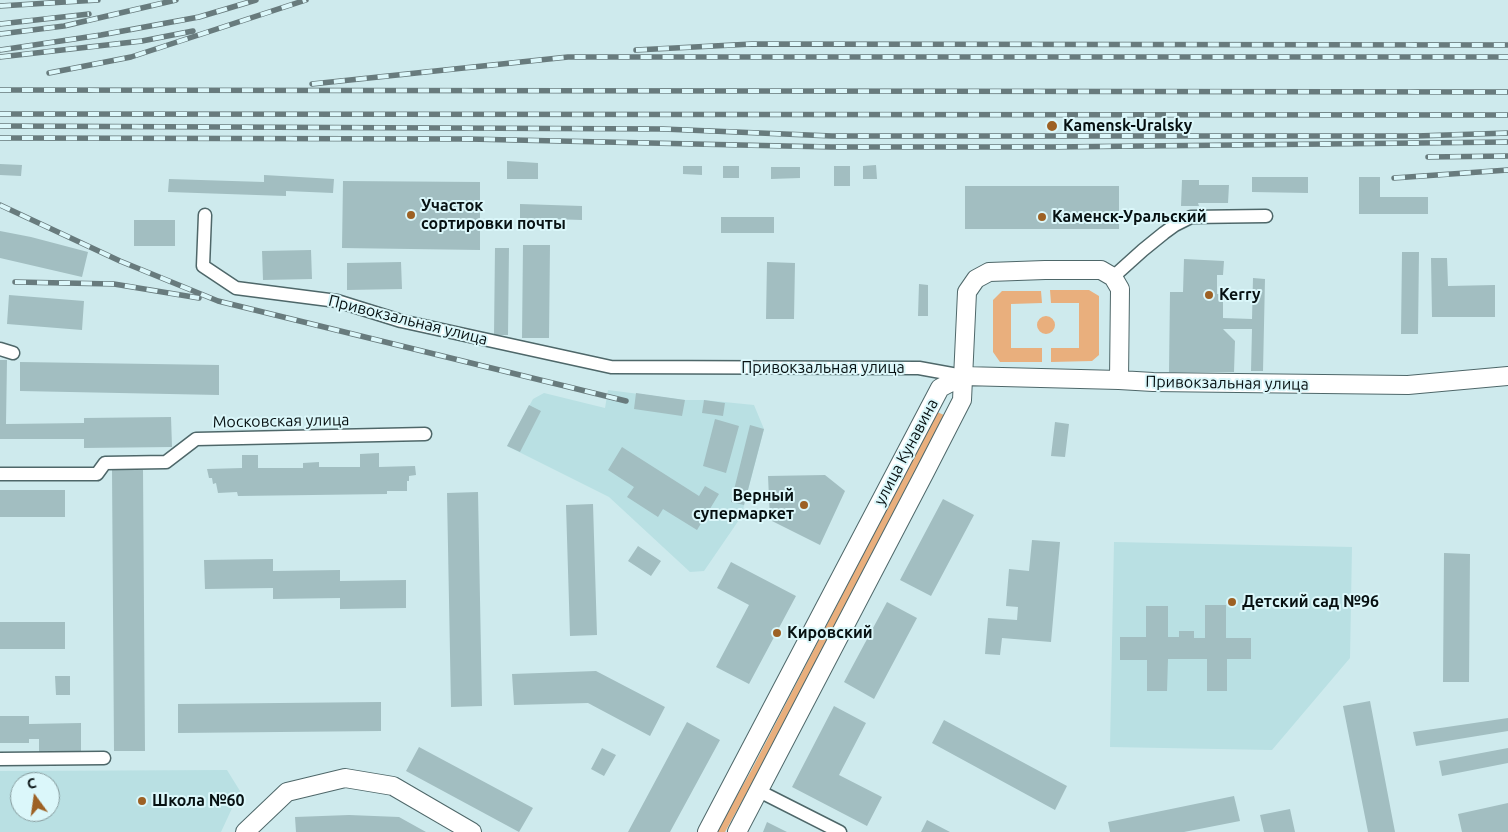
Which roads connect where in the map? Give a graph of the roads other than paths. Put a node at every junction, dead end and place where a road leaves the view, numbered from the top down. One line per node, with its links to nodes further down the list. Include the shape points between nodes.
1 (205, 215): 6 (street, Привокзальная улица, via 203,266 236,288 337,301 402,321 611,367 919,368)
2 (1266, 216): 3 (street, via 1191,217 1164,233)
3 (1113, 277): 6 (street, via 1101,270 1045,270 989,272 976,280 967,292); 8 (street, via 1120,289)
4 (0, 349): 5 (street)
5 (13, 353)
6 (963, 376): 8 (street, Привокзальная улица); 13 (street, улица Кунавина, via 962,400); 16 (street, улица Кунавина, via 940,388)
7 (1508, 376): 8 (street, Привокзальная улица, via 1408,385)
8 (1119, 380)
9 (425, 434): 10 (street, Московская улица, via 196,439 166,462 105,463 97,474)
10 (0, 474)
11 (104, 758): 12 (street)
12 (0, 759)
13 (759, 791): 17 (street, улица Кунавина); 18 (street)
14 (245, 832): 15 (street, via 287,792 345,778 393,786)
15 (472, 832)
16 (707, 832)
17 (737, 832)
18 (840, 832)

